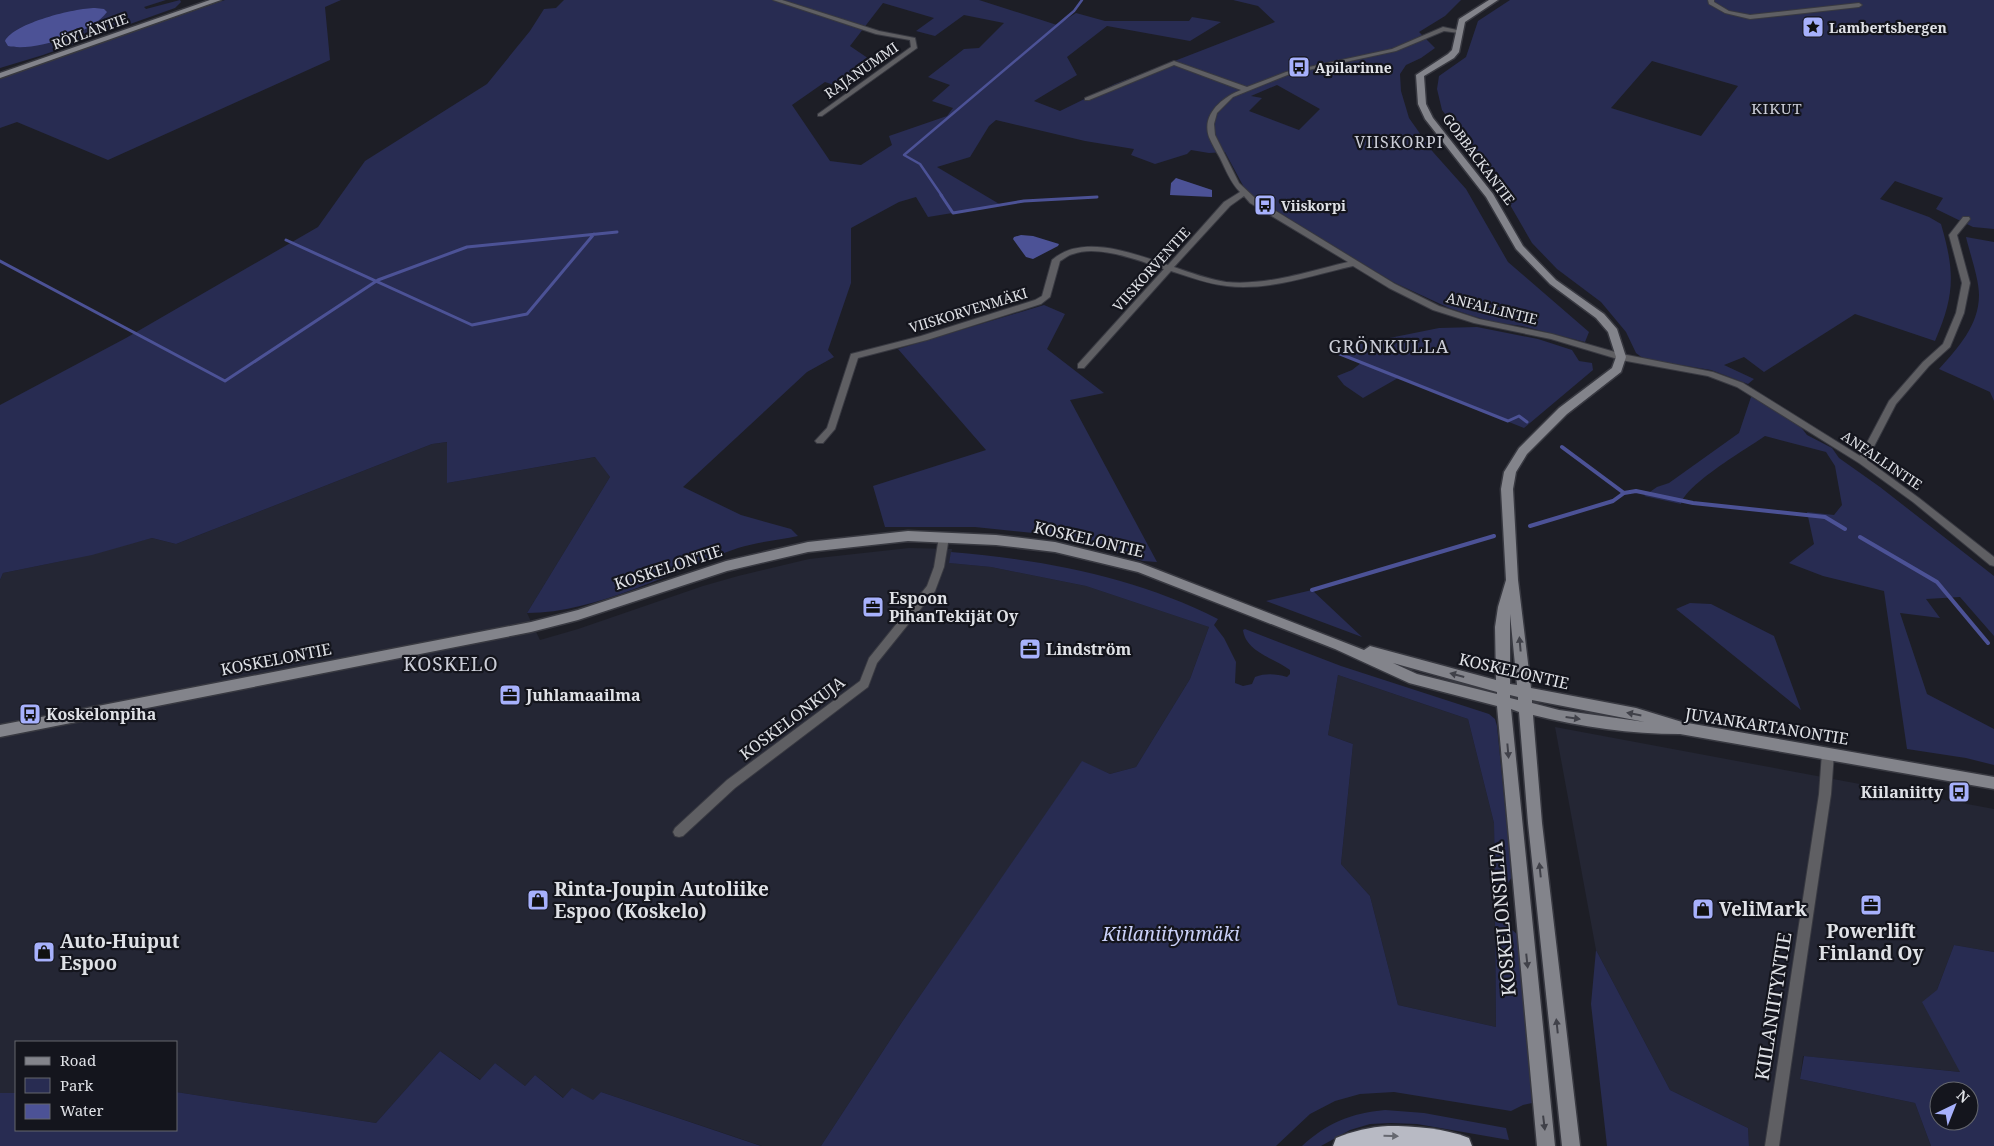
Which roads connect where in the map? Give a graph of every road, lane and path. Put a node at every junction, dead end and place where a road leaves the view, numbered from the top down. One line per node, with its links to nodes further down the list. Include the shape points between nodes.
1 (217, 0): 7 (main road, RÖYLÄNTIE)
2 (776, 0): 10 (street, RAJANUMMI, via 878,33 914,39 914,48)
3 (1494, 0): 6 (main road, GOBBACKANTIE, via 1467,16)
4 (1711, 0): 5 (street, via 1710,3 1727,12 1750,17)
5 (1859, 5)
6 (1459, 31): 8 (street, ANFALLINTIE, via 1439,30 1394,50 1288,72); 15 (main road, GOBBACKANTIE, via 1456,50 1451,56 1420,75 1425,112 1490,196 1519,248 1553,282 1600,316 1613,331)
7 (0, 76)
8 (1245, 89): 9 (street, via 1174,63); 11 (street, ANFALLINTIE, via 1214,112 1210,124 1222,156)
9 (1087, 99)
10 (820, 115)
11 (1243, 193): 13 (street, ANFALLINTIE); 14 (street, VIISKORVENTIE, via 1227,204)
12 (1966, 219): 18 (street, via 1954,235 1966,284 1948,345 1926,364 1892,403)
13 (1355, 263): 14 (street, VIISKORVENMÄKI, via 1240,285 1215,283); 15 (street, ANFALLINTIE, via 1410,295 1459,316)
14 (1168, 268): 16 (street, VIISKORVENTIE); 17 (street, VIISKORVENMÄKI, via 1104,250 1074,251 1056,260 1046,297 1038,302 898,346 857,354 851,363 829,434)
15 (1621, 357): 18 (street, ANFALLINTIE, via 1702,372 1740,385); 21 (main road, via 1617,370 1547,426 1523,451 1510,472 1506,489)
16 (1081, 366)
17 (820, 441)
18 (1862, 461): 20 (street, ANFALLINTIE)
19 (944, 537): 23 (main road, KOSKELONTIE, via 1027,543 1095,555 1178,581 1340,645); 26 (main road, KOSKELONTIE, via 858,540 766,555 531,627); 29 (street, KOSKELONKUJA, via 939,567 931,588 873,661 864,684 731,784)
20 (1994, 562)
21 (1512, 580): 22 (main road, one-way to 21); 23 (main road, via 1504,607)
22 (1524, 692): 23 (main road, KOSKELONTIE); 24 (main road); 25 (main road, KOSKELONTIE, one-way to 22, via 1661,719)
23 (1504, 695): 24 (main road, JUVANKARTANONTIE); 32 (main road, KOSKELONSILTA, one-way to 32)
24 (1525, 708): 25 (main road, JUVANKARTANONTIE, one-way to 25, via 1643,728); 33 (main road, one-way to 24)
25 (1680, 728): 27 (main road, JUVANKARTANONTIE)
26 (0, 731)
27 (1828, 753): 28 (main road, JUVANKARTANONTIE); 34 (street, KIILANIITYNTIE, via 1825,794)
28 (1994, 783)
29 (679, 832)
30 (1344, 1146): 31 (highway, one-way to 31, via 1375,1136 1415,1137)
31 (1460, 1146)
32 (1546, 1146)
33 (1571, 1146)
34 (1772, 1146)

